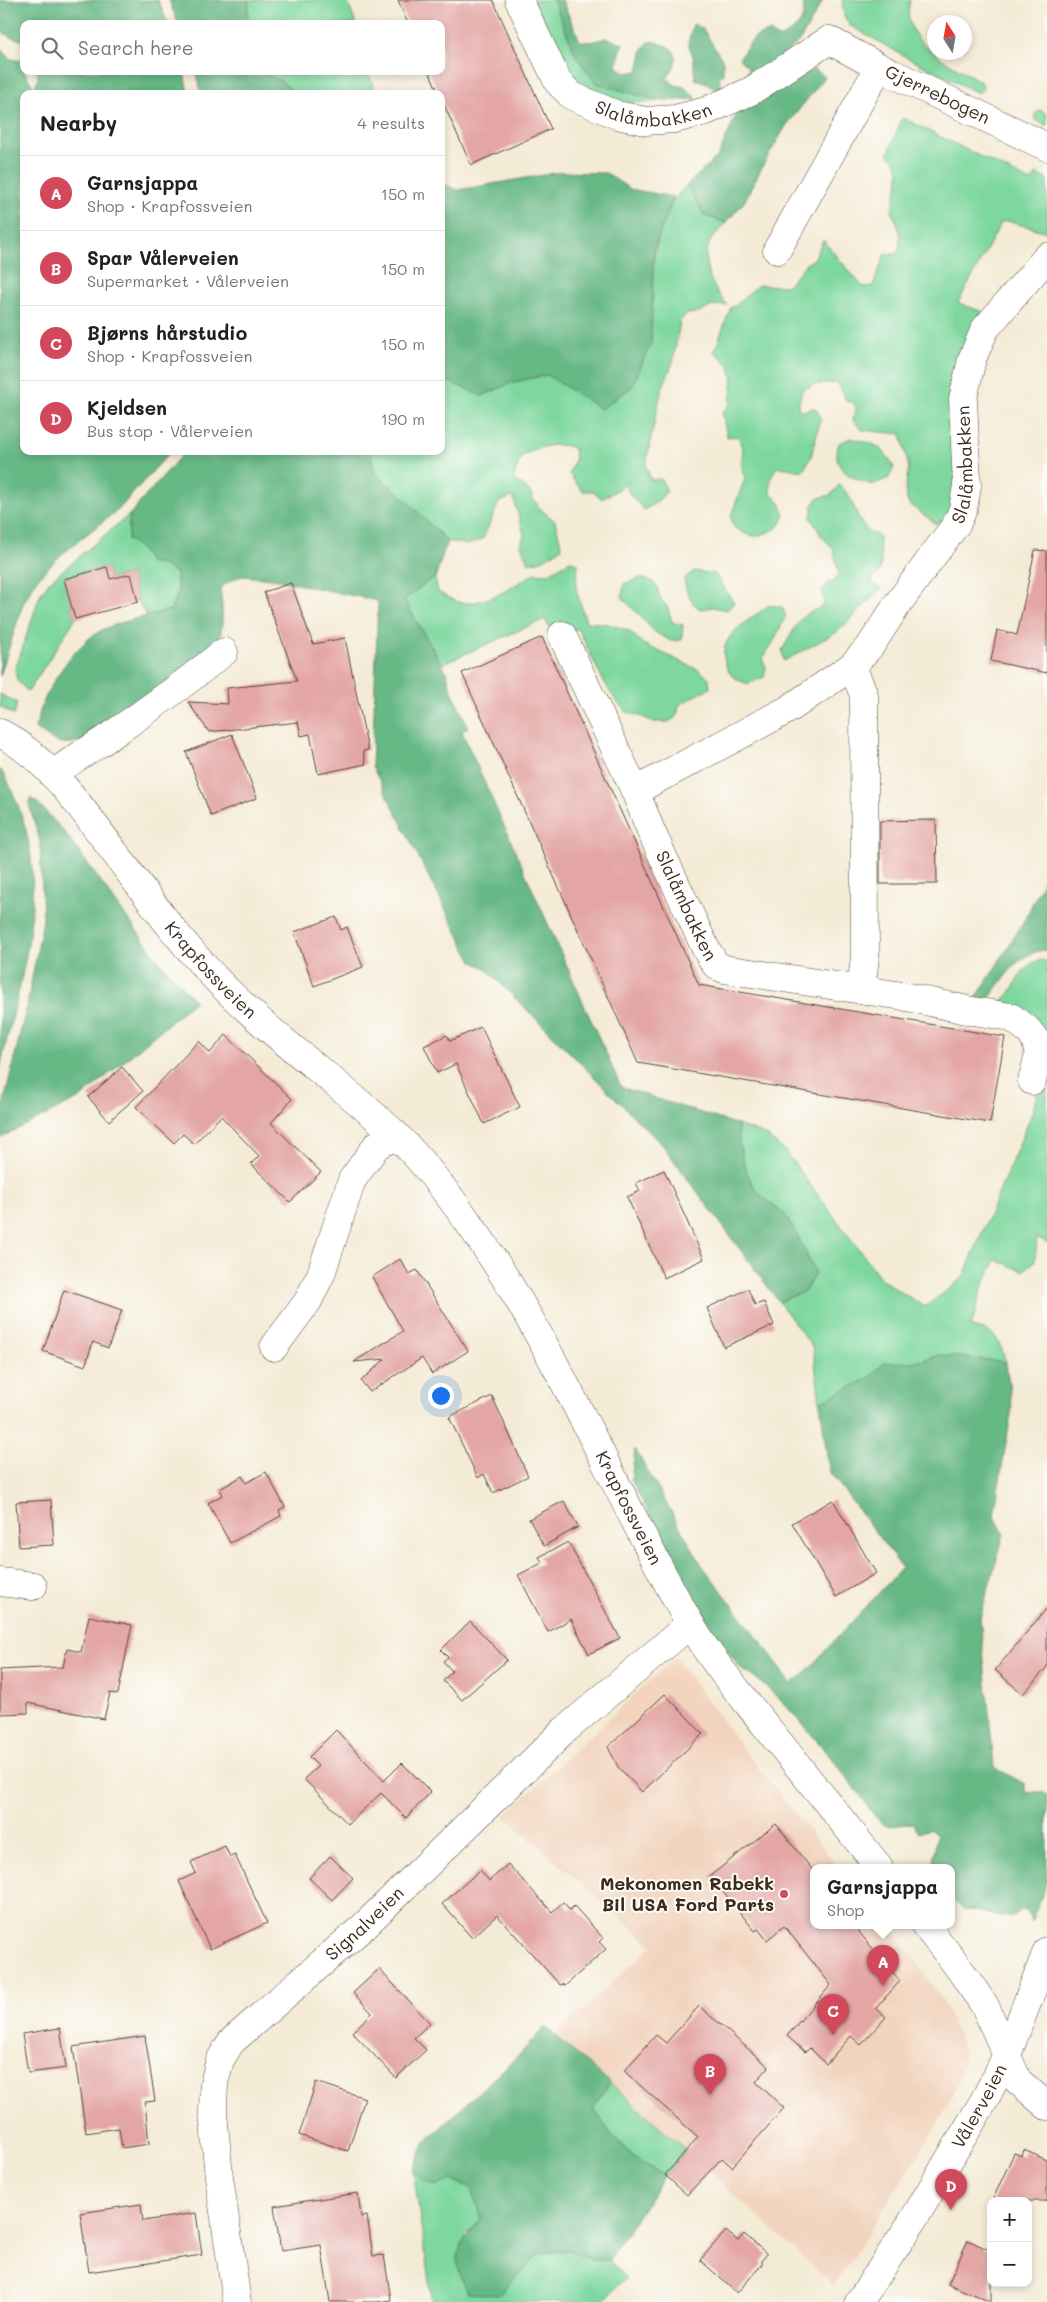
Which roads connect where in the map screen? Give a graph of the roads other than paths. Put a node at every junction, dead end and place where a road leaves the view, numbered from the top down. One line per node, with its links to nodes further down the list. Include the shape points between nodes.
1 (519, 0): 2 (street, Slalåmbakken, via 558,82 572,96 617,115 645,121 706,111 751,91)
2 (829, 40): 3 (street, Gjerrebogen)
3 (879, 68): 4 (street, Gjerrebogen); 5 (street)
4 (1047, 147)
5 (777, 250)
6 (1047, 257): 9 (street, Slalåmbakken, via 985,329 972,359 963,399 967,486 957,523 871,645)
7 (562, 634): 12 (street, Slalåmbakken)
8 (224, 652): 11 (street)
9 (852, 666): 12 (street, Slalåmbakken, via 789,709); 13 (street, via 864,695 865,957)
10 (0, 733): 11 (street, Krapfossveien)
11 (53, 775): 15 (street, Krapfossveien, via 206,968 254,1016)
12 (635, 791): 13 (street, Slalåmbakken, via 715,964 724,970)
13 (861, 990): 14 (street, Slalåmbakken, via 1011,1016 1035,1040 1039,1054)
14 (1032, 1081)
15 (396, 1136): 16 (street, via 377,1146 352,1180 321,1274 308,1301); 19 (street, Krapfossveien, via 433,1176 500,1270 542,1341)
16 (274, 1347)
17 (0, 1582): 18 (street)
18 (33, 1586)
19 (690, 1624): 20 (street, Krapfossveien, via 723,1672); 25 (street, Signalveien, via 565,1730 362,1928 231,2042 220,2060 214,2083 213,2112)
20 (877, 1864)
21 (928, 1929): 23 (street, via 985,2006)
22 (1047, 1951): 23 (street, Vålerveien)
23 (1007, 2055): 24 (street, via 1018,2081); 26 (street, Vålerveien, via 985,2100)
24 (1047, 2106)
25 (237, 2302)
26 (860, 2302)

